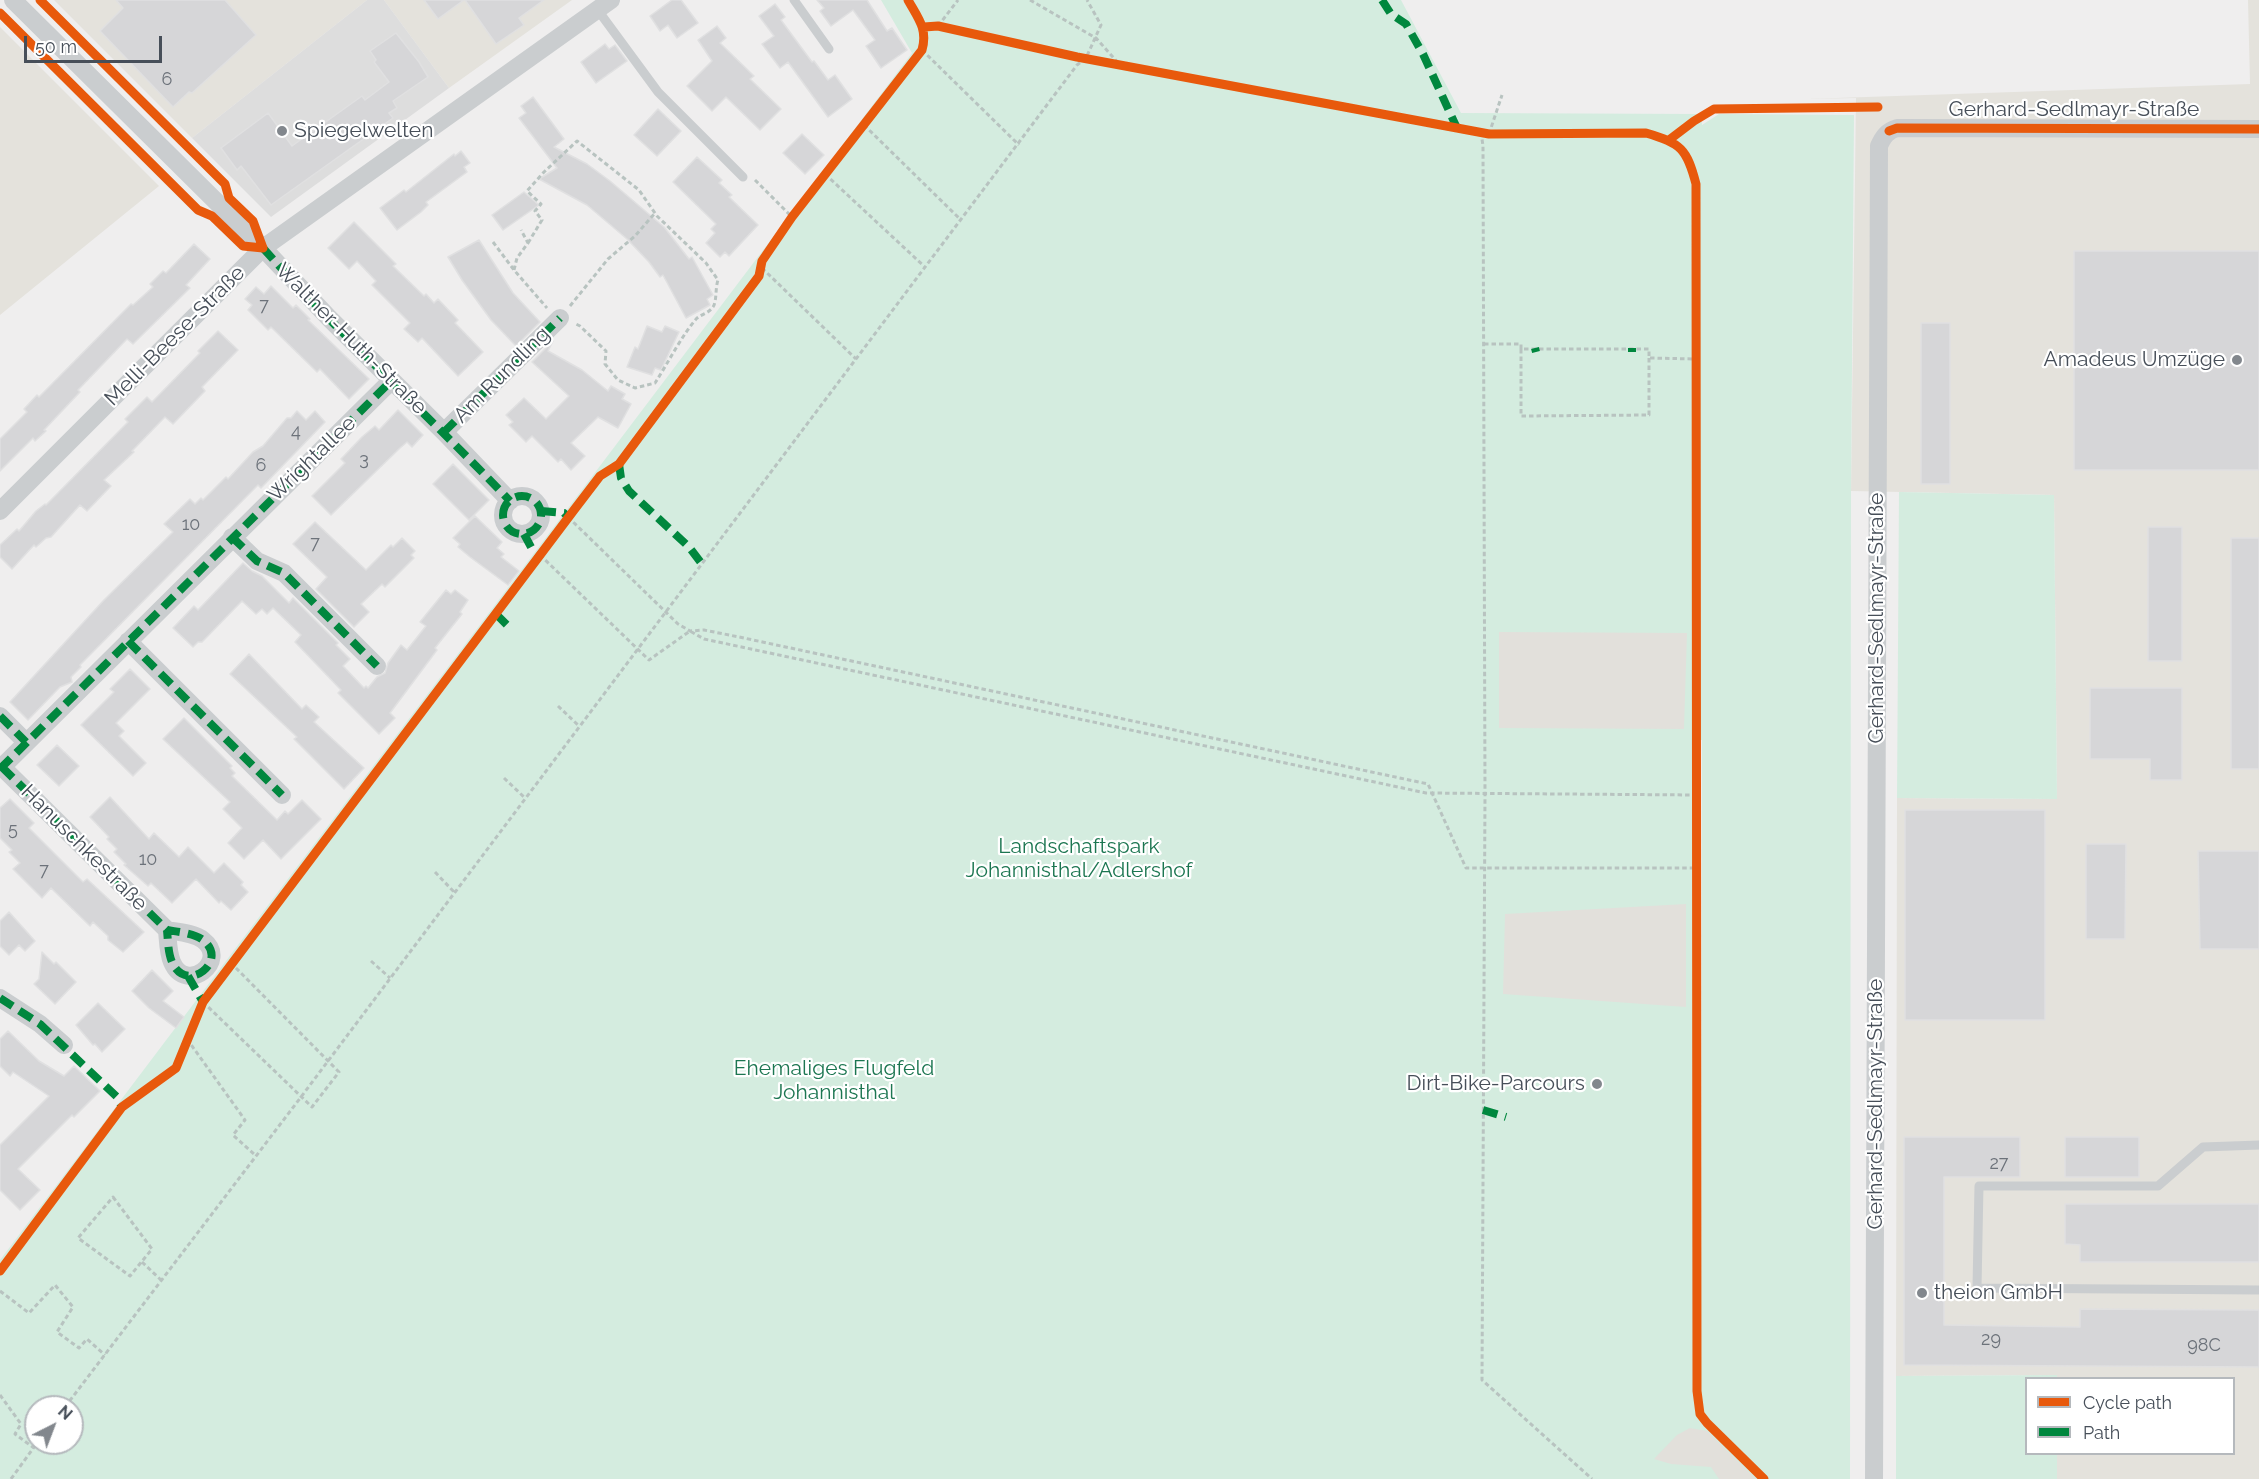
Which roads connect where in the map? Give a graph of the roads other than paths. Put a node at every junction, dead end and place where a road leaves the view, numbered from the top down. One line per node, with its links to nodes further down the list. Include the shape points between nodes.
1 (13, 0): 7 (street, Walther-Huth-Straße)
2 (794, 0): 4 (lane)
3 (604, 5): 6 (lane, Melli-Beese-Straße, via 658,92); 7 (street, Melli-Beese-Straße)
4 (829, 49)
5 (2259, 129): 25 (street, Gerhard-Sedlmayr-Straße, via 1897,128 1882,138 1879,147)
6 (743, 177)
7 (263, 248): 9 (street, Walther-Huth-Straße); 12 (street, Melli-Beese-Straße)
8 (560, 318): 10 (street, Am Rundling)
9 (392, 381): 10 (street, Walther-Huth-Straße); 13 (street, Wrightallee)
10 (444, 432): 11 (street, Walther-Huth-Straße)
11 (510, 501)
12 (0, 511)
13 (232, 537): 14 (street, Wrightallee); 15 (street, via 257,561 284,573)
14 (128, 641): 17 (street, Wrightallee); 19 (street)
15 (377, 666)
16 (0, 716): 17 (street)
17 (27, 742): 18 (street, Wrightallee)
18 (1, 768): 20 (street, Hanuschkestraße)
19 (282, 795)
20 (167, 930)
21 (0, 998): 22 (street)
22 (64, 1045)
23 (2259, 1145): 24 (lane, via 2203,1147 2158,1186 1979,1186 1977,1288)
24 (2259, 1290)
25 (1874, 1479)

